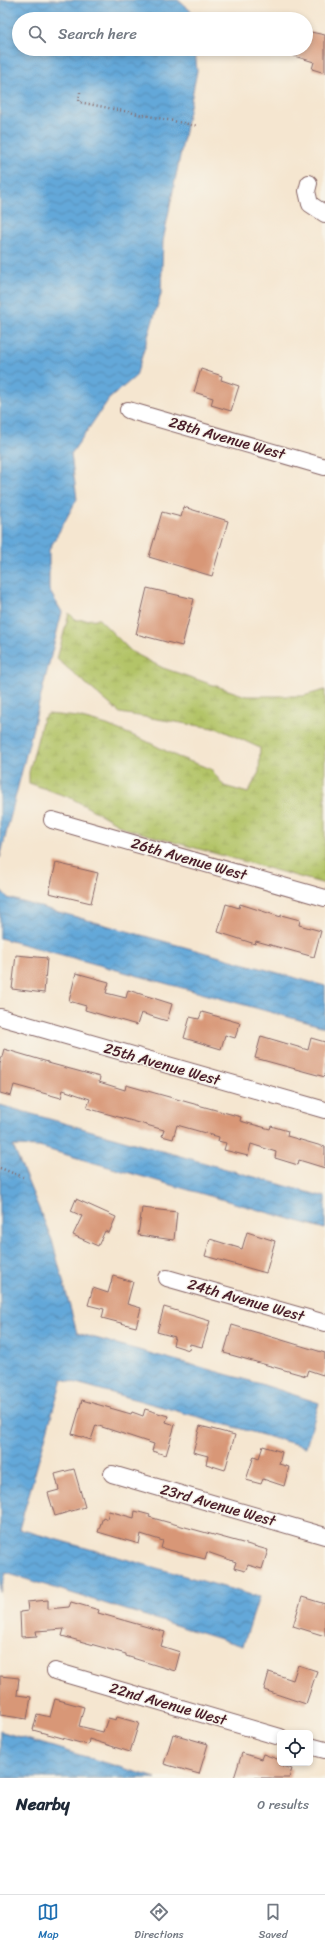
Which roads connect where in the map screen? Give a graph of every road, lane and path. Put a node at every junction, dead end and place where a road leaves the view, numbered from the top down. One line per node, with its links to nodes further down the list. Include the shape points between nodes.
1 (80, 92): 2 (path, via 78,102)
2 (198, 126)
3 (309, 183): 4 (street, via 307,191 310,204)
4 (325, 214)
5 (128, 410): 6 (street, 28th Avenue West)
6 (325, 467)
7 (52, 820): 8 (street, 26th Avenue West)
8 (325, 898)
9 (0, 1017): 10 (street, 25th Avenue West)
10 (325, 1110)
11 (0, 1168): 12 (path)
12 (22, 1177)
13 (167, 1278): 14 (street, 24th Avenue West)
14 (325, 1323)
15 (112, 1474): 16 (street, 23rd Avenue West)
16 (325, 1536)
17 (55, 1671): 18 (street, 22nd Avenue West)
18 (277, 1736)
19 (313, 1747): 20 (street)
20 (325, 1750)

